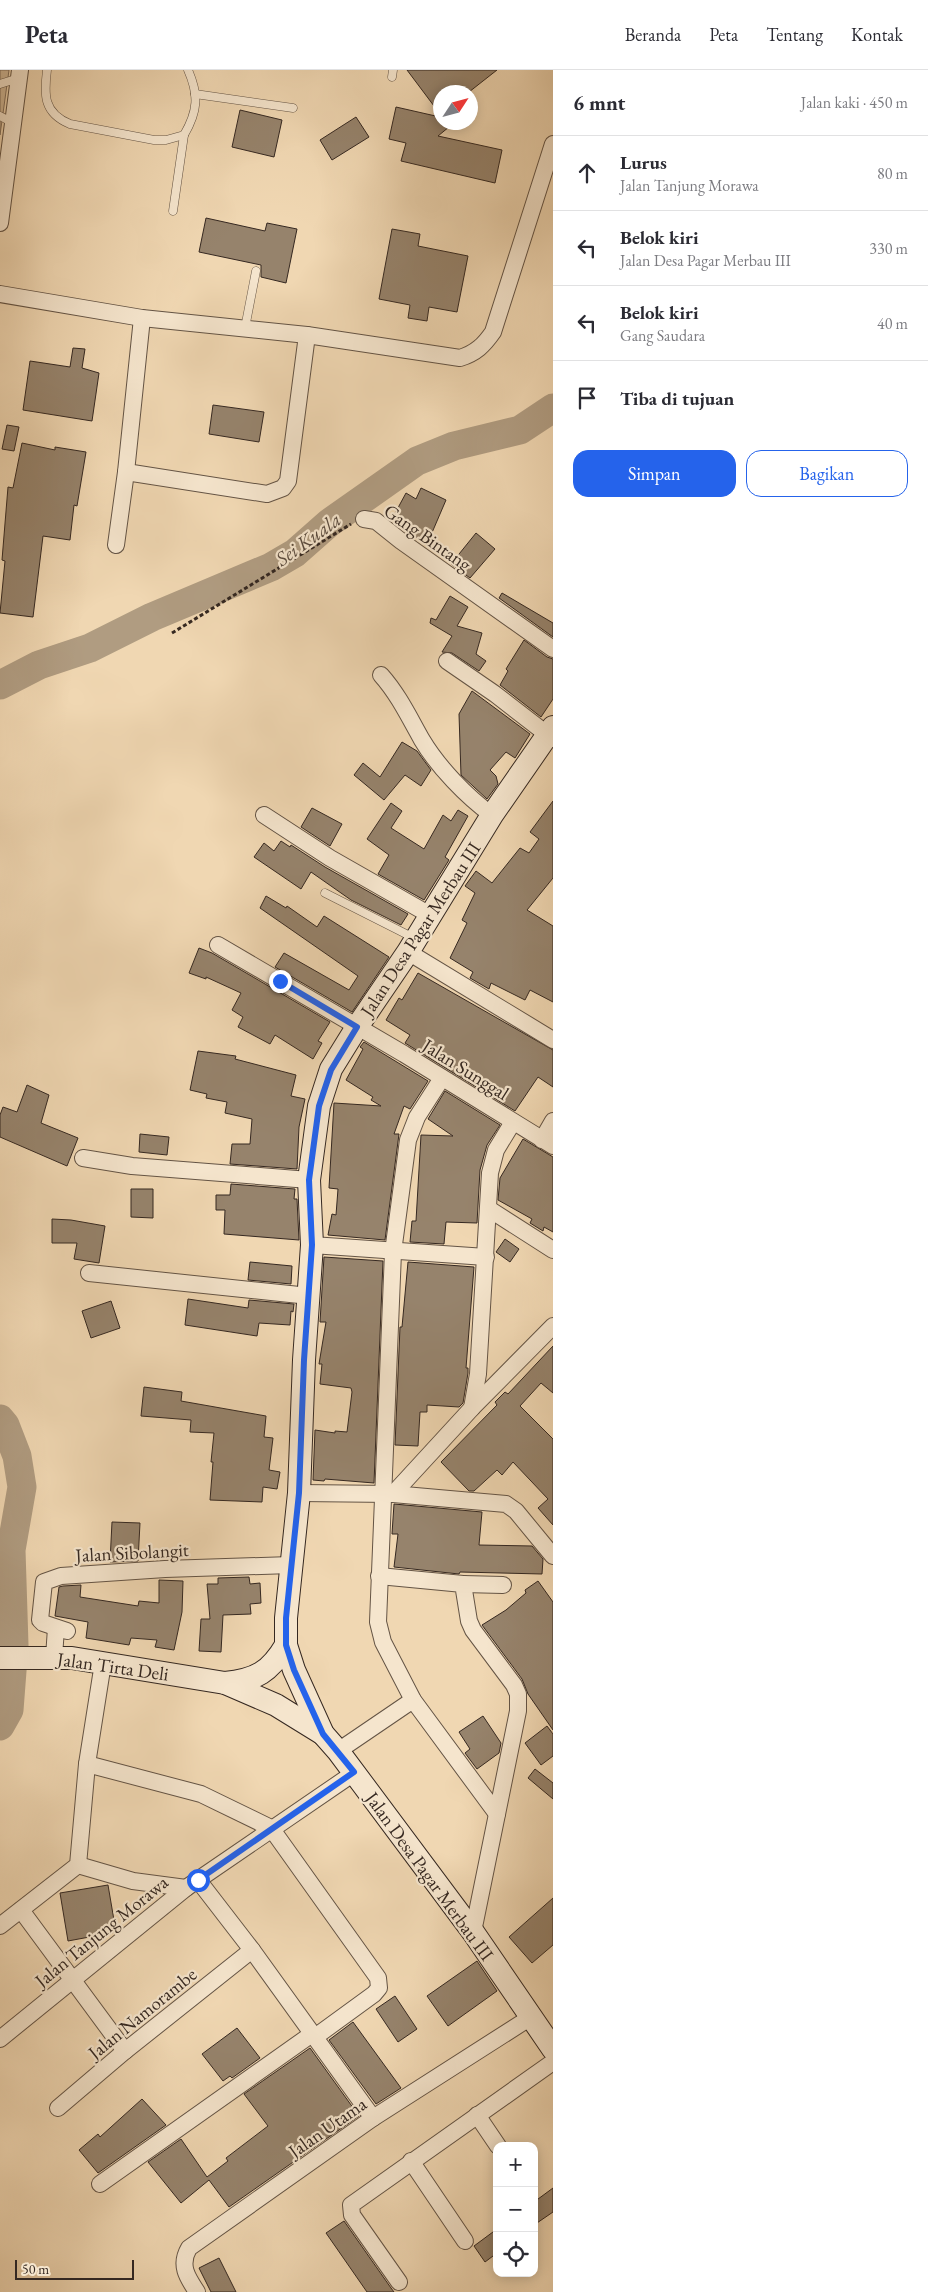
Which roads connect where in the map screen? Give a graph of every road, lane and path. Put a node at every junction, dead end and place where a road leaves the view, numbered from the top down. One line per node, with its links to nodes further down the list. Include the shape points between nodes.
1 (47, 70): 9 (lane, via 44,92 52,111 61,120 154,140)
2 (188, 70): 5 (lane)
3 (20, 74): 4 (lane); 8 (street)
4 (0, 84)
5 (195, 94): 6 (lane); 9 (lane, via 196,110)
6 (293, 108)
7 (0, 116): 8 (lane)
8 (14, 124): 12 (street)
9 (184, 135): 11 (lane)
10 (553, 144): 17 (street, via 493,332 485,344 471,355 460,358)
11 (174, 211)
12 (0, 223)
13 (256, 271): 16 (lane)
14 (0, 294): 15 (street)
15 (142, 318): 16 (street); 18 (street)
16 (245, 328): 17 (street)
17 (307, 335): 18 (street, via 288,481 283,488 267,494)
18 (126, 472): 20 (street)
19 (364, 519): 21 (path, Gang Bintang); 22 (street, Gang Bintang, via 376,521)
20 (116, 545)
21 (172, 633)
22 (553, 650)
23 (447, 661): 25 (street)
24 (381, 675): 27 (street, via 423,741 465,793)
25 (551, 734): 27 (street, Jalan Desa Pagar Merbau III)
26 (264, 815): 29 (street, via 330,858)
27 (492, 815): 29 (street, Jalan Desa Pagar Merbau III)
28 (325, 893): 31 (lane)
29 (430, 915): 31 (street, Jalan Desa Pagar Merbau III)
30 (218, 945): 32 (street, Jalan Sunggal)
31 (412, 946): 32 (street, Jalan Desa Pagar Merbau III); 33 (street)
32 (357, 1027): 34 (street, Jalan Sunggal); 39 (street, Jalan Desa Pagar Merbau III, via 331,1070 319,1106)
33 (553, 1040)
34 (442, 1078): 36 (street, Jalan Sunggal); 43 (street, via 417,1117 408,1140)
35 (553, 1121): 37 (street)
36 (514, 1122): 37 (street, Jalan Sunggal); 40 (street, via 492,1161)
37 (547, 1143)
38 (83, 1158): 39 (street, via 132,1166)
39 (309, 1180): 41 (street, Jalan Desa Pagar Merbau III)
40 (489, 1209): 42 (street); 44 (street)
41 (312, 1245): 43 (street); 46 (street, Jalan Desa Pagar Merbau III)
42 (553, 1250)
43 (393, 1252): 44 (street); 50 (street)
44 (486, 1257): 48 (street, via 478,1374)
45 (89, 1273): 46 (street)
46 (309, 1296): 49 (street, Jalan Desa Pagar Merbau III)
47 (553, 1326): 48 (street)
48 (472, 1408): 50 (street)
49 (299, 1493): 50 (street); 52 (street, Jalan Desa Pagar Merbau III)
50 (388, 1494): 51 (street, via 506,1504 516,1511); 53 (street)
51 (553, 1556)
52 (291, 1565): 56 (street, Jalan Desa Pagar Merbau III); 57 (street, Jalan Sibolangit, via 165,1568 48,1579 44,1582 40,1620 62,1629)
53 (379, 1576): 54 (street); 61 (street, via 379,1632)
54 (463, 1584): 55 (street); 66 (street, via 473,1630 518,1694 518,1710)
55 (503, 1585)
56 (286, 1645): 60 (street, Jalan Tirta Deli, via 262,1674); 62 (street, Jalan Desa Pagar Merbau III)
57 (51, 1657): 58 (street, Jalan Tirta Deli); 59 (street, Jalan Tirta Deli)
58 (1, 1658)
59 (103, 1663): 60 (street, Jalan Tirta Deli); 64 (street)
60 (225, 1684): 62 (street, Jalan Tirta Deli, via 276,1705)
61 (413, 1700): 63 (street); 66 (street)
62 (323, 1734): 63 (street, Jalan Desa Pagar Merbau III)
63 (338, 1751): 65 (street, Jalan Desa Pagar Merbau III)
64 (87, 1764): 67 (street, via 201,1794); 68 (street)
65 (354, 1772): 67 (street, Jalan Tanjung Morawa); 72 (street, Jalan Desa Pagar Merbau III)
66 (497, 1814): 72 (street)
67 (271, 1828): 69 (street, Jalan Tanjung Morawa); 76 (street, via 378,1978 379,1988 374,1994)
68 (78, 1865): 69 (street, via 133,1881); 70 (street)
69 (192, 1884): 73 (street); 74 (street, Jalan Tanjung Morawa)
70 (21, 1910): 71 (street); 74 (street)
71 (0, 1926)
72 (474, 1932): 75 (street, Jalan Desa Pagar Merbau III)
73 (252, 1950): 76 (street); 79 (street, Jalan Namorambe)
74 (72, 1980): 77 (street, Jalan Tanjung Morawa); 79 (street)
75 (531, 2017): 78 (street, Jalan Desa Pagar Merbau III); 83 (street, Jalan Utama)
76 (314, 2035): 83 (street); 86 (street)
77 (0, 2039)
78 (553, 2049)
79 (125, 2051): 81 (street, Jalan Namorambe)
80 (553, 2062): 82 (street)
81 (58, 2108)
82 (478, 2115): 84 (street); 85 (street)
83 (373, 2118): 89 (street, Jalan Utama, via 189,2248 184,2256 184,2268)
84 (495, 2142)
85 (411, 2161): 87 (street); 88 (street, via 354,2202 350,2210)
86 (100, 2184)
87 (465, 2241)
88 (399, 2282)
89 (197, 2292)

